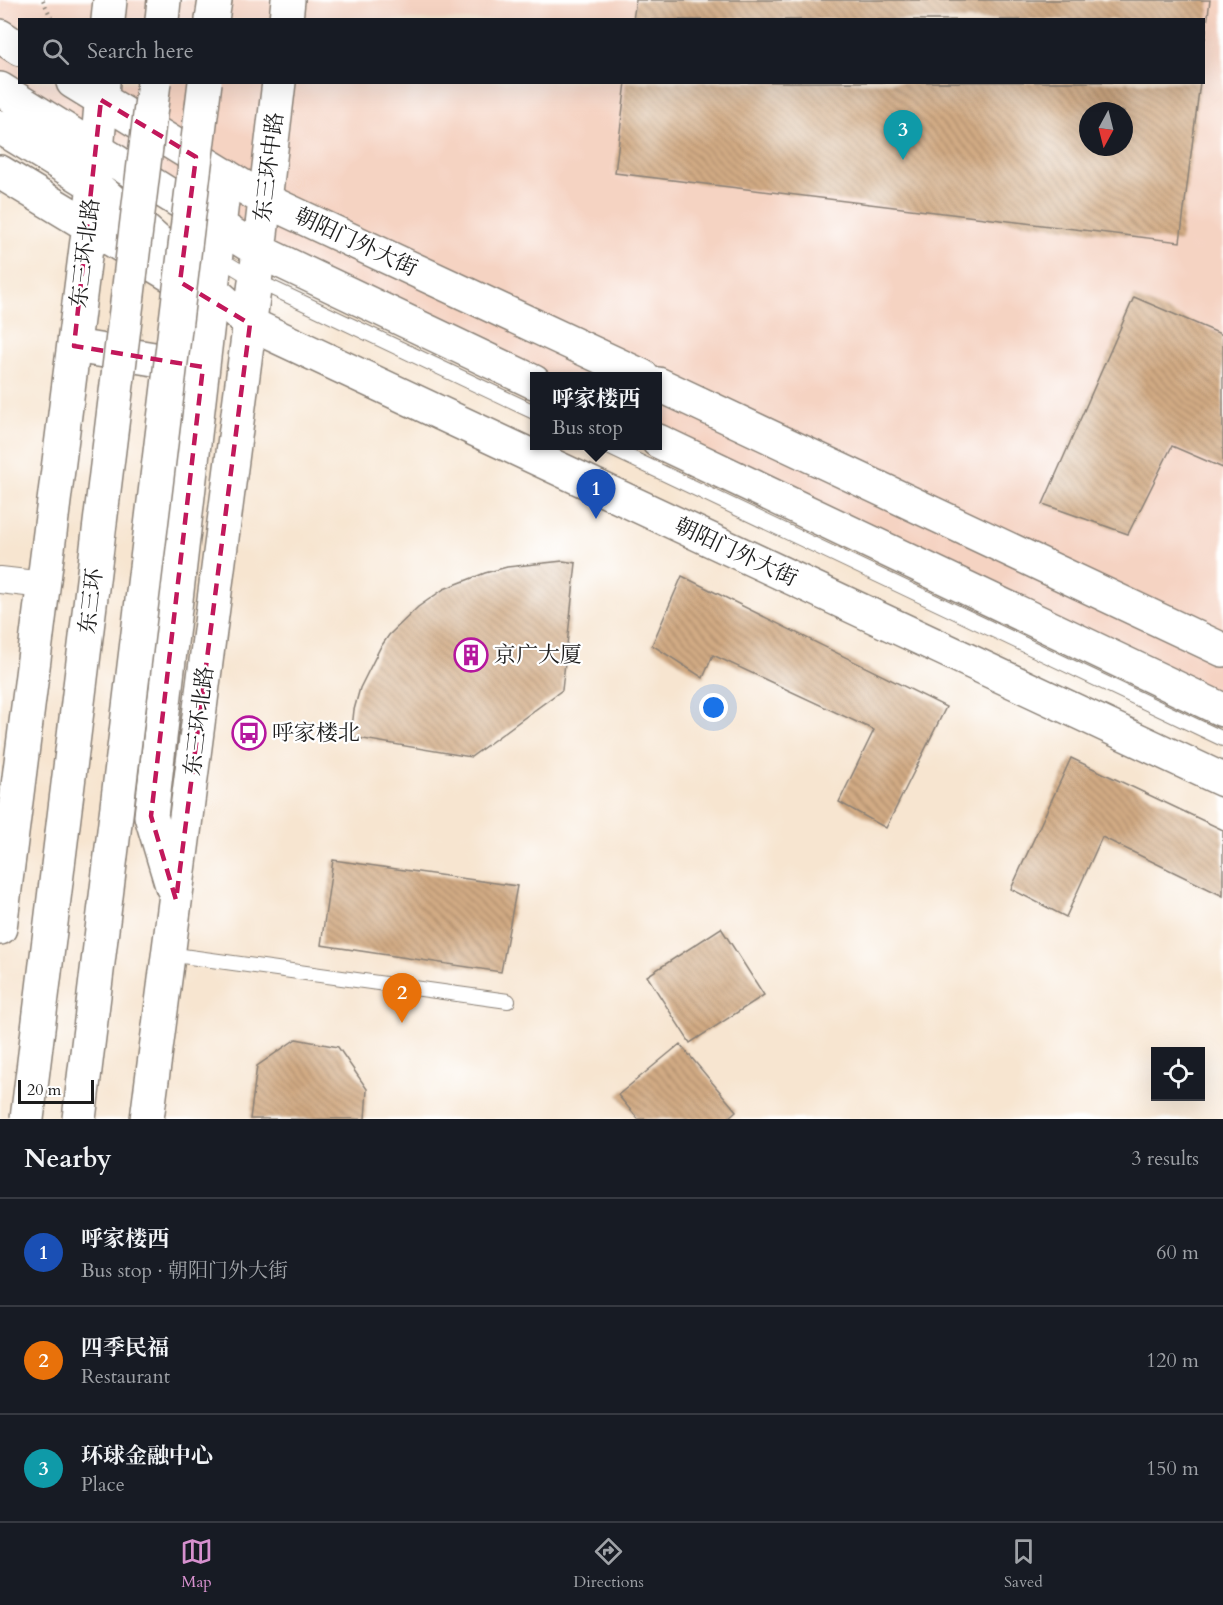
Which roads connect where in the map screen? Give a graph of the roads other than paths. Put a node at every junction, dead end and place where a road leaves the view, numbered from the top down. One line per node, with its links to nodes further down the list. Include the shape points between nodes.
1 (110, 0): 5 (main road)
2 (164, 0): 6 (main road)
3 (214, 0): 7 (main road)
4 (288, 0): 8 (main road)
5 (108, 18)
6 (162, 18)
7 (212, 18)
8 (286, 18)
9 (0, 36): 10 (main road)
10 (18, 48)
11 (80, 84): 16 (main road, 朝阳门外大街)
12 (154, 84): 49 (main road, 东三环, bridge)
13 (205, 84): 50 (main road, bridge)
14 (279, 84): 22 (main road, 东三环中路)
15 (0, 90): 18 (main road)
16 (102, 91): 18 (main road, 东三环北路); 20 (main road, 朝阳门外大街)
17 (0, 127): 21 (main road)
18 (97, 151): 21 (main road, 东三环北路); 26 (main road)
19 (0, 172): 24 (main road)
20 (225, 175): 22 (main road, 朝阳门外大街); 26 (main road)
21 (94, 185): 23 (lane); 24 (main road, 东三环北路); 28 (main road)
22 (265, 200): 27 (main road, 东三环中路); 32 (main road, 朝阳门外大街)
23 (155, 221)
24 (89, 225): 28 (main road); 30 (main road, 东三环北路)
25 (175, 233): 26 (lane)
26 (209, 244): 27 (main road); 28 (main road)
27 (257, 265): 29 (main road, 东三环中路); 34 (main road); 36 (lane)
28 (211, 295): 29 (main road, 朝阳门外大街); 31 (main road)
29 (250, 324): 33 (main road, 东三环北路); 44 (main road, 朝阳门外大街)
30 (74, 346): 31 (main road); 40 (main road, 东三环北路)
31 (203, 367): 33 (main road); 45 (main road, via 151,816)
32 (633, 372)
33 (244, 373): 45 (main road, 东三环北路)
34 (530, 380)
35 (662, 386): 41 (main road)
36 (530, 410)
37 (662, 443): 42 (main road)
38 (614, 450): 43 (lane)
39 (0, 580): 40 (street)
40 (44, 585): 46 (main road, 东三环北路)
41 (1223, 650)
42 (1223, 710)
43 (1223, 739)
44 (1223, 780)
45 (176, 900): 47 (main road, 东三环北路)
46 (0, 928)
47 (168, 954): 48 (lane); 51 (main road, 东三环北路)
48 (508, 1001)
49 (27, 1119)
50 (79, 1119)
51 (147, 1119)

